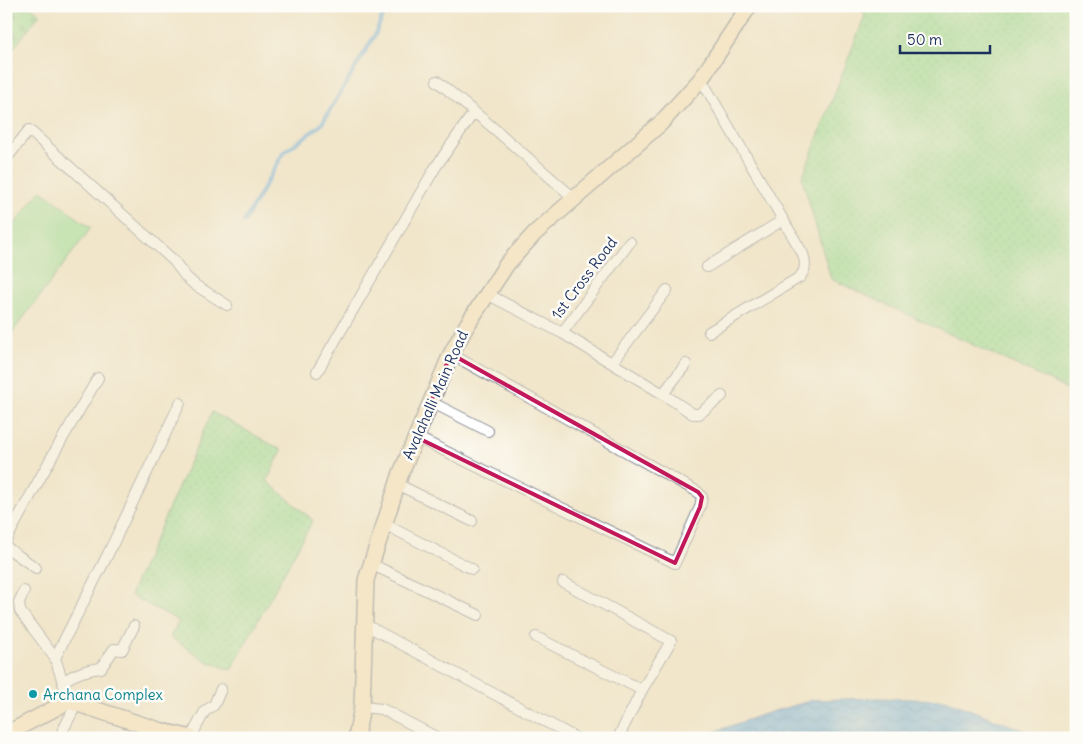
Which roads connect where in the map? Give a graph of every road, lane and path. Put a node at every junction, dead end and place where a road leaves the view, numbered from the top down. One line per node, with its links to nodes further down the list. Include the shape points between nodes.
1 (749, 6): 2 (main road, Avalahalli Main Road)
2 (701, 79): 6 (main road, Avalahalli Main Road, via 661,123); 7 (street)
3 (436, 81): 4 (street)
4 (474, 112): 6 (street); 18 (street, via 435,168)
5 (6, 159): 12 (street, via 29,130 174,261 195,285)
6 (575, 198): 11 (main road, Avalahalli Main Road, via 535,233 507,264)
7 (783, 220): 9 (street); 13 (street, via 806,263 800,278)
8 (630, 242): 14 (street, 1st Cross Road)
9 (707, 267)
10 (667, 290): 16 (street)
11 (487, 294): 14 (street); 15 (main road, Avalahalli Main Road)
12 (227, 305)
13 (708, 332)
14 (562, 333): 16 (street)
15 (451, 354): 22 (main road, Avalahalli Main Road); 25 (street, via 698,492 702,497 700,507 675,563)
16 (612, 363): 20 (street)
17 (686, 364): 20 (street)
18 (317, 372)
19 (98, 378): 29 (street)
20 (664, 394): 21 (street, via 696,415)
21 (722, 396)
22 (431, 402): 24 (street); 25 (main road, Avalahalli Main Road)
23 (180, 403): 40 (street)
24 (488, 431)
25 (416, 437): 26 (main road, Avalahalli Main Road)
26 (398, 484): 27 (street); 28 (main road, Avalahalli Main Road)
27 (472, 521)
28 (384, 524): 31 (main road, Avalahalli Main Road); 33 (street)
29 (6, 540)
30 (6, 547): 32 (street)
31 (371, 564): 36 (street); 37 (main road, Avalahalli Main Road, via 366,580)
32 (36, 568)
33 (472, 569)
34 (563, 582): 43 (street, via 670,640)
35 (24, 591): 40 (street, via 19,602 20,611)
36 (478, 615)
37 (364, 624): 45 (main road, Avalahalli Main Road); 52 (street)
38 (134, 626): 41 (street, via 122,650 114,648 101,668 73,675)
39 (536, 638): 43 (street)
40 (55, 658): 41 (street)
41 (63, 682): 44 (street)
42 (221, 689): 49 (street)
43 (642, 690): 53 (street)
44 (73, 702): 46 (main road); 47 (main road); 48 (street)
45 (362, 707): 50 (main road, Avalahalli Main Road); 51 (street, via 382,708)
46 (6, 734)
47 (162, 734): 49 (main road)
48 (60, 738)
49 (191, 738)
50 (356, 738)
51 (438, 738)
52 (576, 738)
53 (618, 738)

